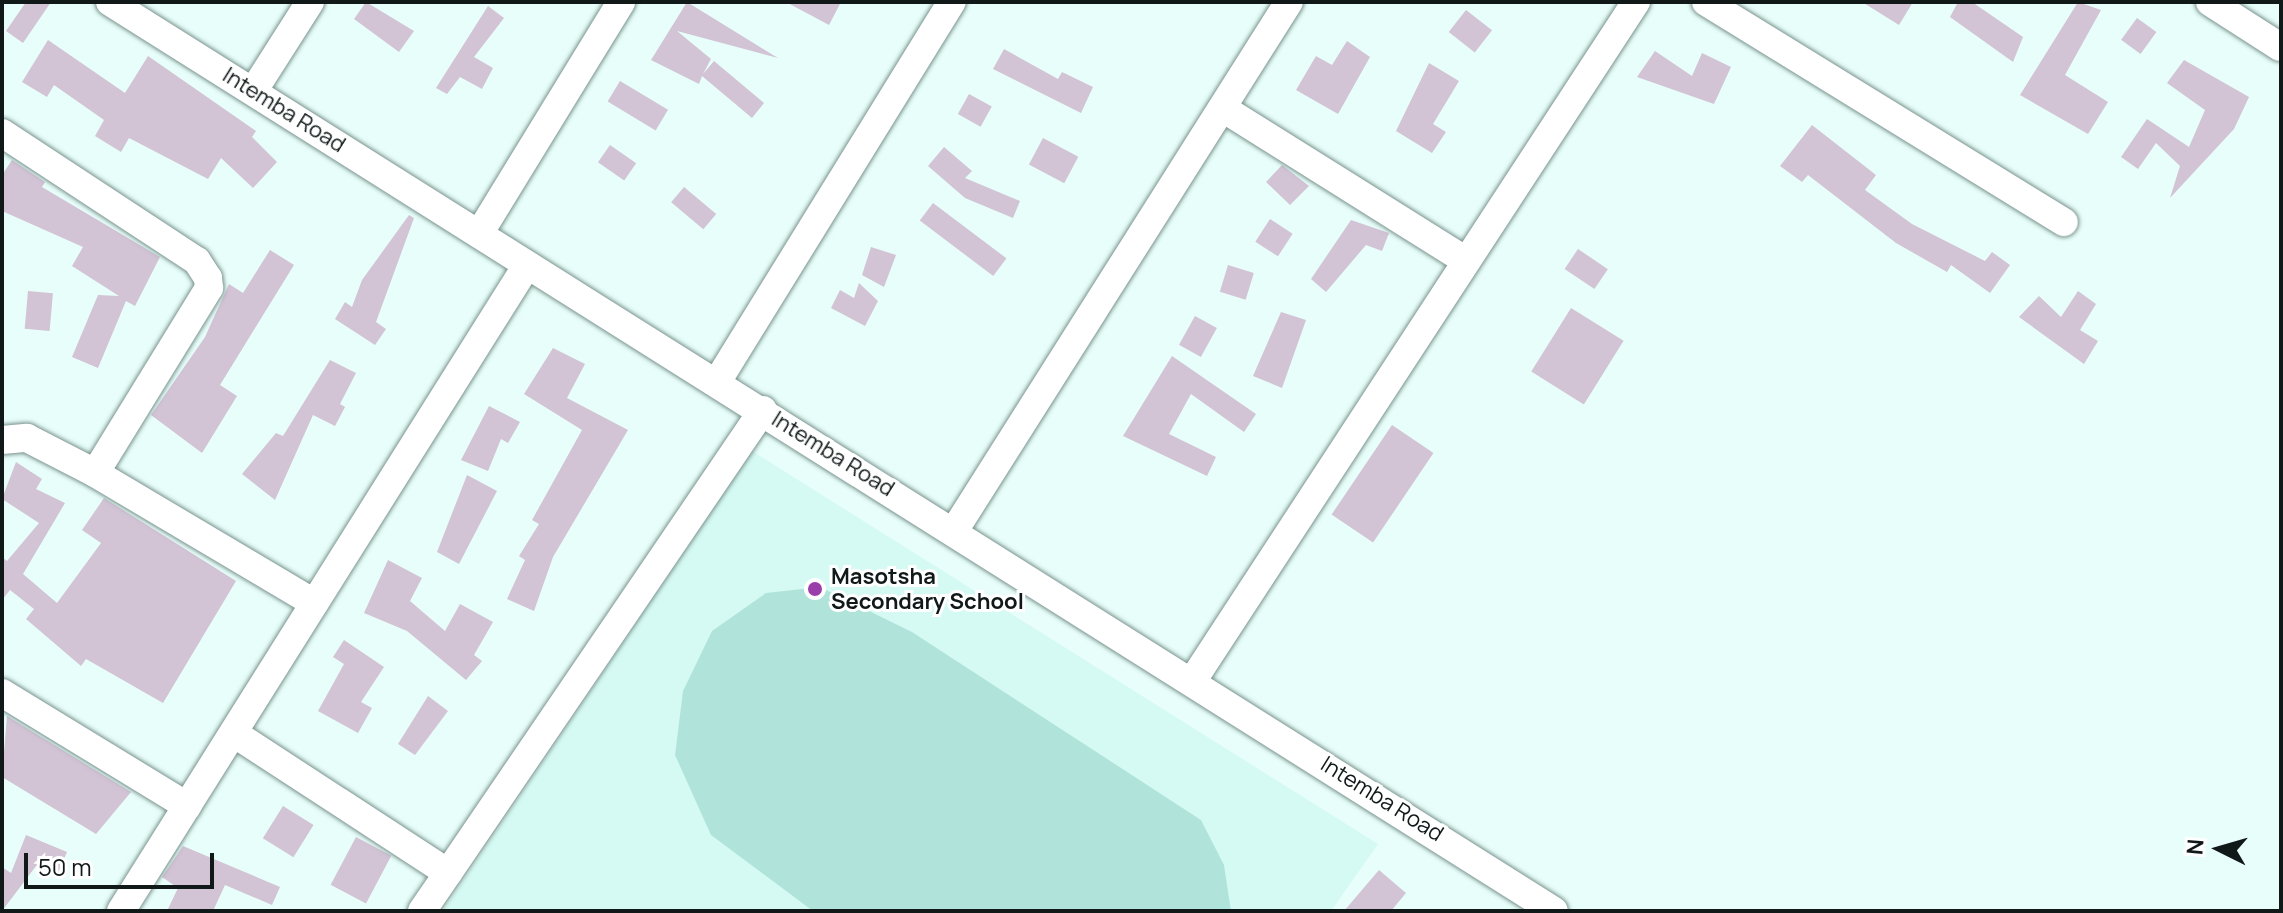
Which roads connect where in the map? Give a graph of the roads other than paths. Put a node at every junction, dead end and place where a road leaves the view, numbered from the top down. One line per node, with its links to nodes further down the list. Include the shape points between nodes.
1 (110, 2): 10 (street, Intemba Road)
2 (310, 2): 10 (street)
3 (621, 2): 14 (street)
4 (952, 2): 17 (street)
5 (1289, 2): 11 (street)
6 (1636, 2): 15 (street)
7 (1706, 2): 13 (street)
8 (2210, 2): 9 (street)
9 (2280, 47)
10 (254, 90): 14 (street, Intemba Road)
11 (1224, 109): 15 (street); 21 (street)
12 (2, 133): 20 (street, via 197,261 208,278 209,288)
13 (2064, 222)
14 (479, 234): 16 (street, Intemba Road)
15 (1466, 261): 23 (street)
16 (527, 265): 17 (street, Intemba Road); 22 (street)
17 (717, 382): 18 (street, Intemba Road)
18 (763, 410): 21 (street, Intemba Road); 27 (street)
19 (2, 440): 20 (street, via 27,438)
20 (95, 473): 22 (street)
21 (954, 531): 23 (street, Intemba Road)
22 (314, 603): 25 (street)
23 (1193, 680): 28 (street, Intemba Road)
24 (2, 693): 26 (street)
25 (235, 734): 26 (street); 27 (street)
26 (187, 806): 29 (street)
27 (448, 873): 30 (street)
28 (1547, 909)
29 (121, 911)
30 (422, 911)

